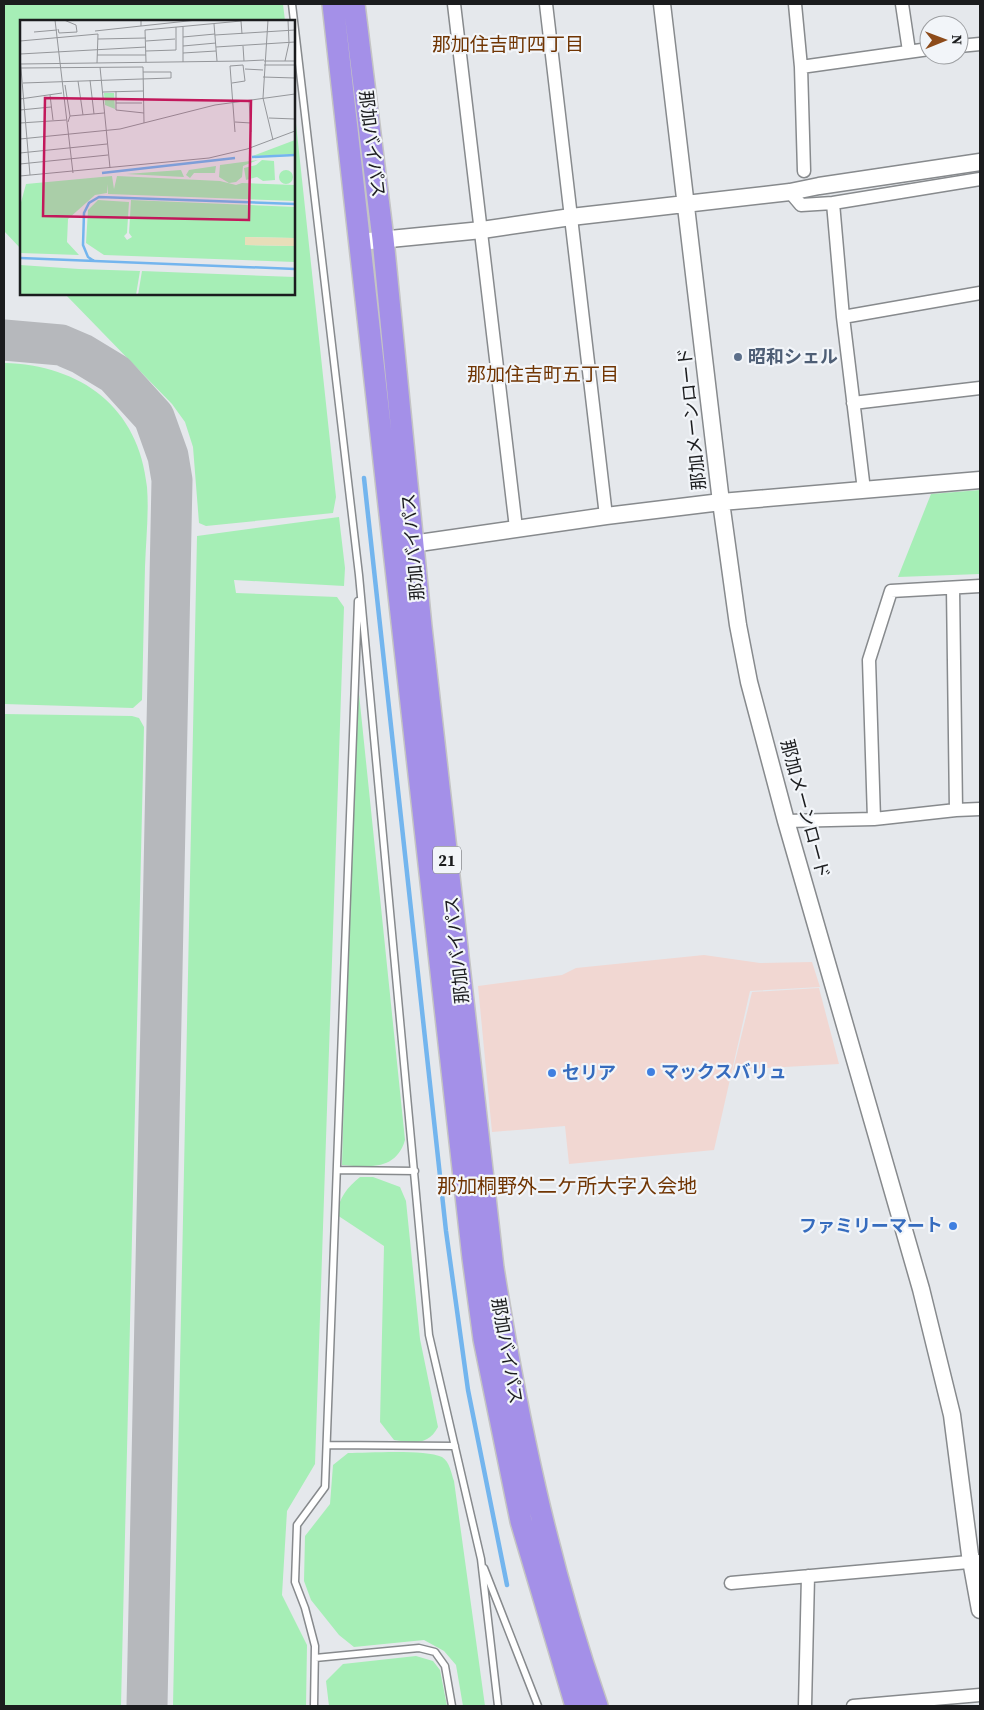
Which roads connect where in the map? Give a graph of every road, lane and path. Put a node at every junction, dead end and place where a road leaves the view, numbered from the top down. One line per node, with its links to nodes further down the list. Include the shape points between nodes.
1 (292, 4): 9 (lane)
2 (333, 4): 23 (highway, 那加バイパス / 21)
3 (354, 4): 22 (highway, 那加バイパス / 21)
4 (454, 4): 21 (street)
5 (546, 4): 20 (street)
6 (662, 4): 19 (street, 那加メーンロード)
7 (795, 4): 13 (street)
8 (902, 4): 12 (street)
9 (294, 20)
10 (295, 30): 34 (lane)
11 (919, 50): 12 (street)
12 (908, 51): 13 (street)
13 (801, 67): 15 (street)
14 (980, 162): 17 (street)
15 (804, 171)
16 (980, 179): 18 (street)
17 (790, 192): 18 (street, via 801,206); 19 (street)
18 (833, 203): 25 (street)
19 (687, 205): 20 (street); 30 (street, 那加メーンロード)
20 (572, 217): 21 (street); 31 (street)
21 (482, 230): 22 (street); 32 (street)
22 (383, 238): 23 (street); 33 (highway, 那加バイパス / 21)
23 (359, 242): 56 (highway, 那加バイパス / 21, via 452,1088 484,1338 521,1521)
24 (980, 293): 25 (street)
25 (843, 317): 27 (street)
26 (980, 388): 27 (street)
27 (854, 403): 29 (street)
28 (980, 480): 29 (street)
29 (864, 490): 30 (street)
30 (721, 502): 31 (street); 40 (street, 那加メーンロード, via 738,625)
31 (606, 516): 32 (street)
32 (516, 528): 33 (street)
33 (412, 544): 57 (highway, 那加バイパス / 21, via 496,1286 540,1514 557,1581)
34 (359, 575): 41 (lane); 42 (lane)
35 (980, 586): 36 (street)
36 (953, 588): 38 (street); 39 (street, via 891,591 869,660)
37 (980, 809): 38 (street)
38 (956, 810): 39 (street)
39 (874, 819): 40 (street)
40 (786, 821): 46 (street, 那加メーンロード, via 921,1289 952,1415)
41 (337, 1170): 42 (lane); 43 (lane)
42 (416, 1171): 44 (lane, via 429,1335)
43 (327, 1446): 44 (lane); 50 (lane, via 325,1487 296,1525 295,1582 307,1615)
44 (455, 1446): 45 (lane)
45 (481, 1558): 54 (lane); 55 (lane)
46 (976, 1561): 47 (street); 49 (street, 那加メーンロード)
47 (808, 1576): 48 (street); 58 (street)
48 (731, 1583)
49 (980, 1610)
50 (315, 1658): 52 (lane); 53 (lane, via 420,1648 435,1652 446,1666)
51 (980, 1695): 59 (street)
52 (314, 1706)
53 (452, 1706)
54 (498, 1706)
55 (538, 1706)
56 (576, 1706)
57 (597, 1706)
58 (805, 1706)
59 (854, 1706)

